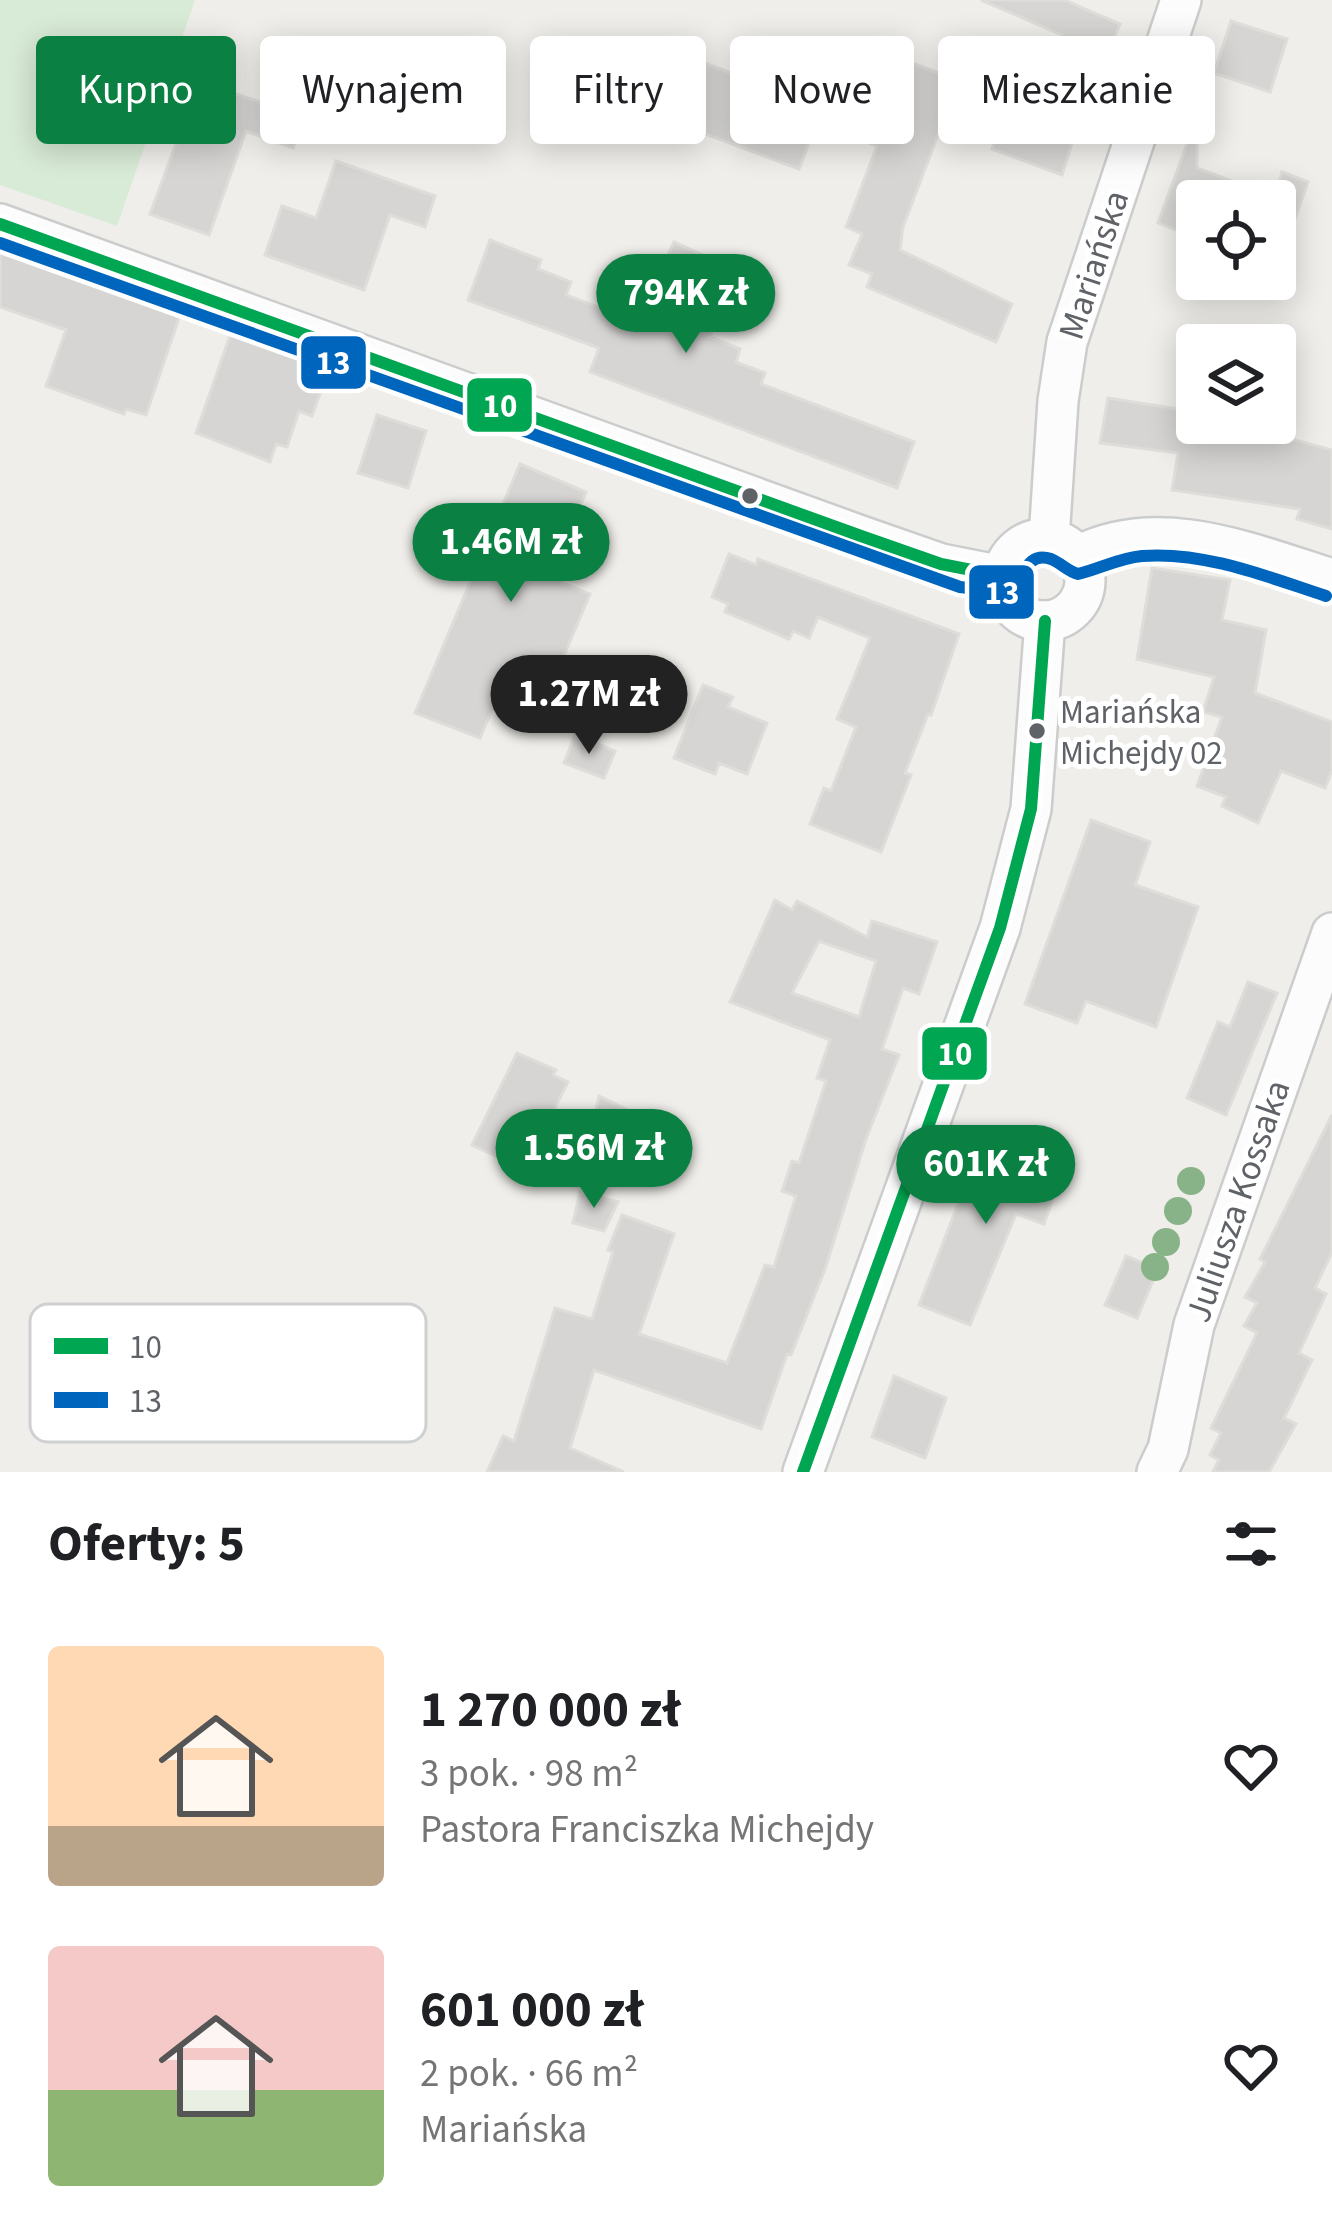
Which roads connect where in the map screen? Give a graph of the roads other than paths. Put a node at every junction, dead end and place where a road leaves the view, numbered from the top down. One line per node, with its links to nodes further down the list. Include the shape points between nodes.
1 (1181, 0): 3 (street, Mariańska, via 1067,342 1058,401)
2 (0, 224): 4 (street, via 901,550)
3 (1064, 547): 4 (street, via 1021,544); 5 (street, via 1152,536 1254,554); 6 (street, via 1085,576 1079,601)
4 (1002, 576): 6 (street, via 1011,605)
5 (1332, 579)
6 (1045, 621): 8 (street, via 1031,809 1000,928)
7 (1332, 933): 9 (street, Juliusza Kossaka, via 1194,1325)
8 (803, 1472)
9 (1157, 1472)

